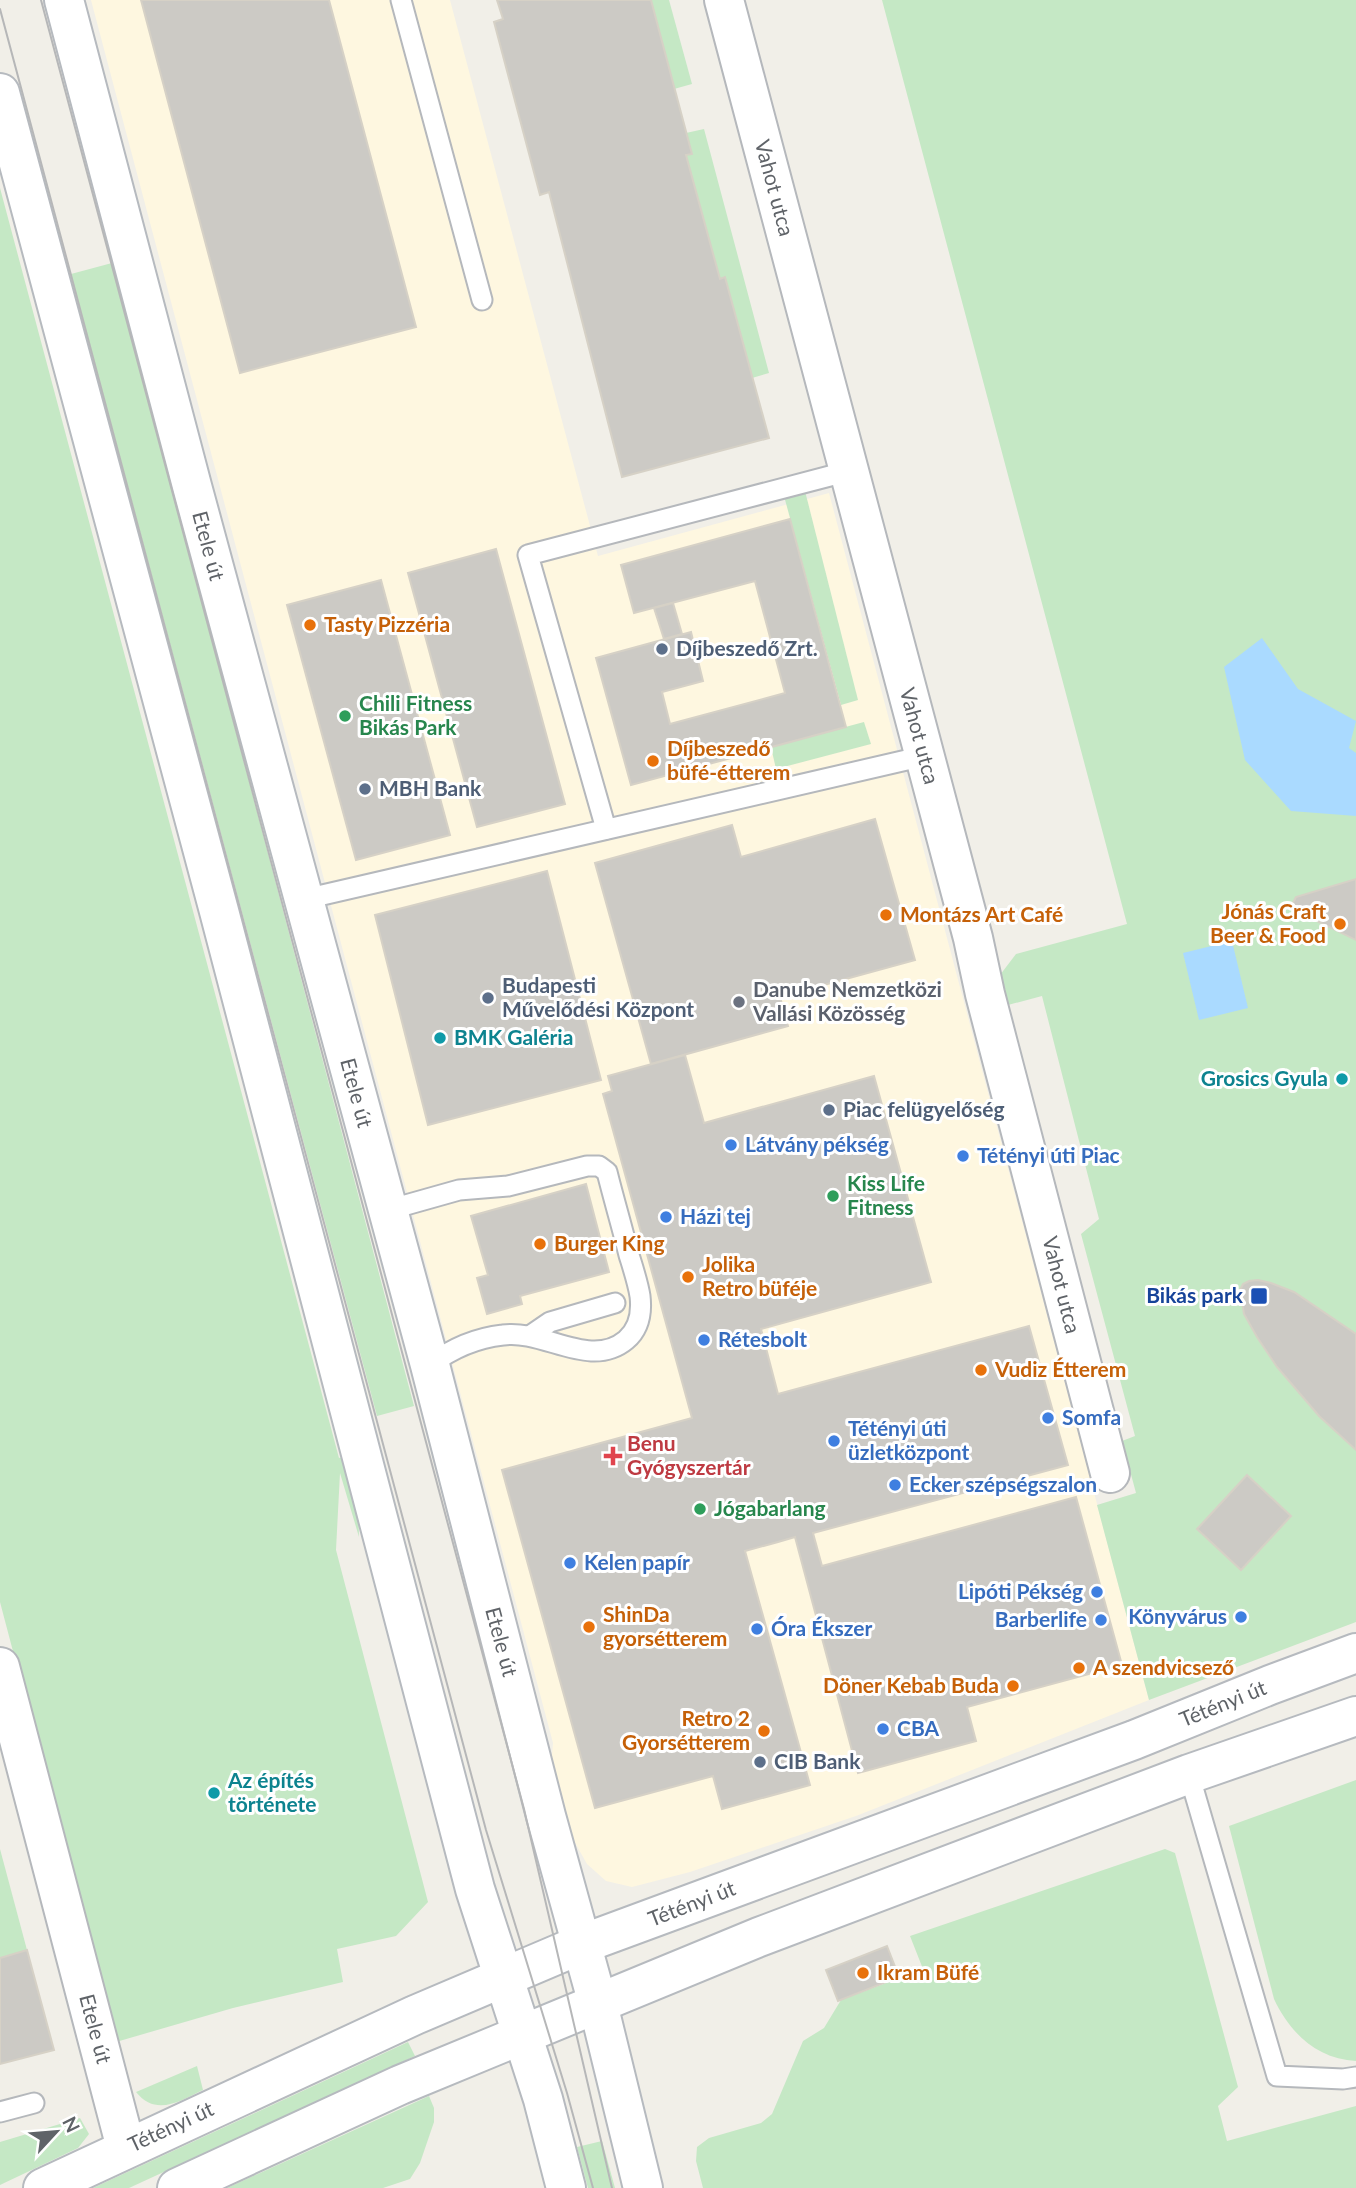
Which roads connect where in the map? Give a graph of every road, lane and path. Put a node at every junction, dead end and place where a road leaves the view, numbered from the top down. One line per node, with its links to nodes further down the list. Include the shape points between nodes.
1 (64, 0): 9 (main road, Etele út)
2 (401, 0): 5 (lane)
3 (724, 0): 6 (main road, Vahot utca)
4 (0, 93): 21 (main road, via 475,1889)
5 (482, 300)
6 (849, 471): 7 (main road, Vahot utca); 8 (lane, via 528,555)
7 (924, 756): 8 (lane); 14 (main road, Vahot utca)
8 (606, 829): 9 (lane)
9 (305, 899): 10 (main road, Etele út)
10 (388, 1210): 12 (lane, via 458,1190 508,1185 587,1166 607,1172 640,1295 636,1329 620,1345 593,1352); 13 (main road, Etele út)
11 (615, 1303): 12 (lane, via 550,1322)
12 (531, 1335): 13 (lane, via 503,1335 466,1344)
13 (430, 1365): 20 (main road, Etele út)
14 (1110, 1473)
15 (1356, 1653): 18 (main road, Tétényi út)
16 (0, 1667): 27 (main road, Etele út)
17 (1356, 1716): 19 (main road)
18 (1174, 1724): 19 (main road); 20 (main road, Tétényi út)
19 (1189, 1774): 22 (main road, via 759,1937); 24 (lane, via 1276,2076)
20 (582, 1944): 21 (main road, Tétényi út); 22 (main road, Etele út)
21 (504, 1978): 23 (main road); 27 (main road, Tétényi út)
22 (598, 2004): 23 (main road); 31 (main road, Etele út)
23 (523, 2034): 29 (main road); 30 (main road)
24 (1356, 2077)
25 (34, 2103): 26 (lane)
26 (0, 2112)
27 (127, 2148): 28 (main road, Tétényi út)
28 (43, 2188)
29 (177, 2188)
30 (566, 2188)
31 (643, 2188)

